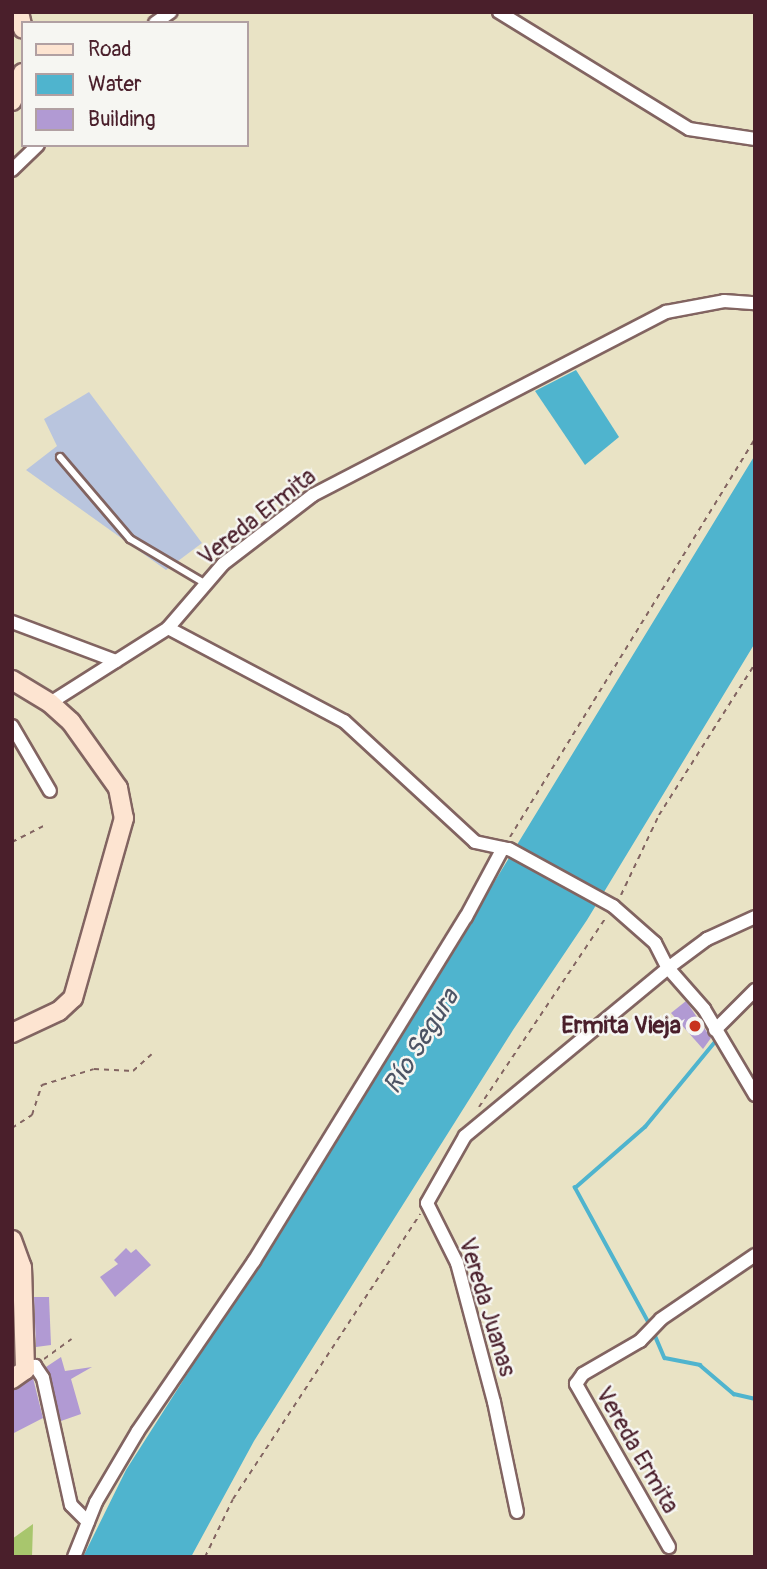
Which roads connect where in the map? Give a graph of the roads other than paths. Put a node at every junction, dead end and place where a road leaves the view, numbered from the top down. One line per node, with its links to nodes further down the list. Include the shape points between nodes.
1 (499, 12): 4 (street, via 690,129)
2 (21, 78): 3 (main road)
3 (12, 101)
4 (755, 139)
5 (36, 147): 6 (street)
6 (12, 170)
7 (755, 303): 9 (street, Vereda Ermita, via 724,301 666,312 457,418 313,495 223,564)
8 (61, 457): 9 (lane, via 130,539)
9 (205, 584): 11 (street, Vereda Ermita)
10 (12, 622): 12 (street)
11 (168, 628): 12 (street, Vereda Ermita); 17 (street, via 344,720 475,842)
12 (116, 661): 14 (street, Vereda Ermita)
13 (12, 680): 14 (main road)
14 (50, 703): 22 (main road, via 100,759 118,788 124,818 73,998 59,1011)
15 (12, 726): 16 (street)
16 (50, 791)
17 (506, 848): 19 (street, via 613,906 655,943); 29 (street, via 254,1261 138,1431)
18 (755, 917): 19 (street, via 707,939)
19 (668, 968): 21 (street, via 704,1009); 28 (street, Vereda Juanas, via 465,1136 427,1203 457,1263)
20 (755, 990): 21 (street)
21 (715, 1031): 23 (street)
22 (12, 1033)
23 (755, 1095)
24 (12, 1240): 26 (main road)
25 (755, 1255): 30 (street, Vereda Ermita, via 661,1319 640,1341 583,1374 576,1384)
26 (17, 1270): 27 (main road)
27 (24, 1372): 29 (street, via 51,1399 71,1505)
28 (517, 1512)
29 (88, 1522): 31 (street)
30 (669, 1546)
31 (74, 1557)

